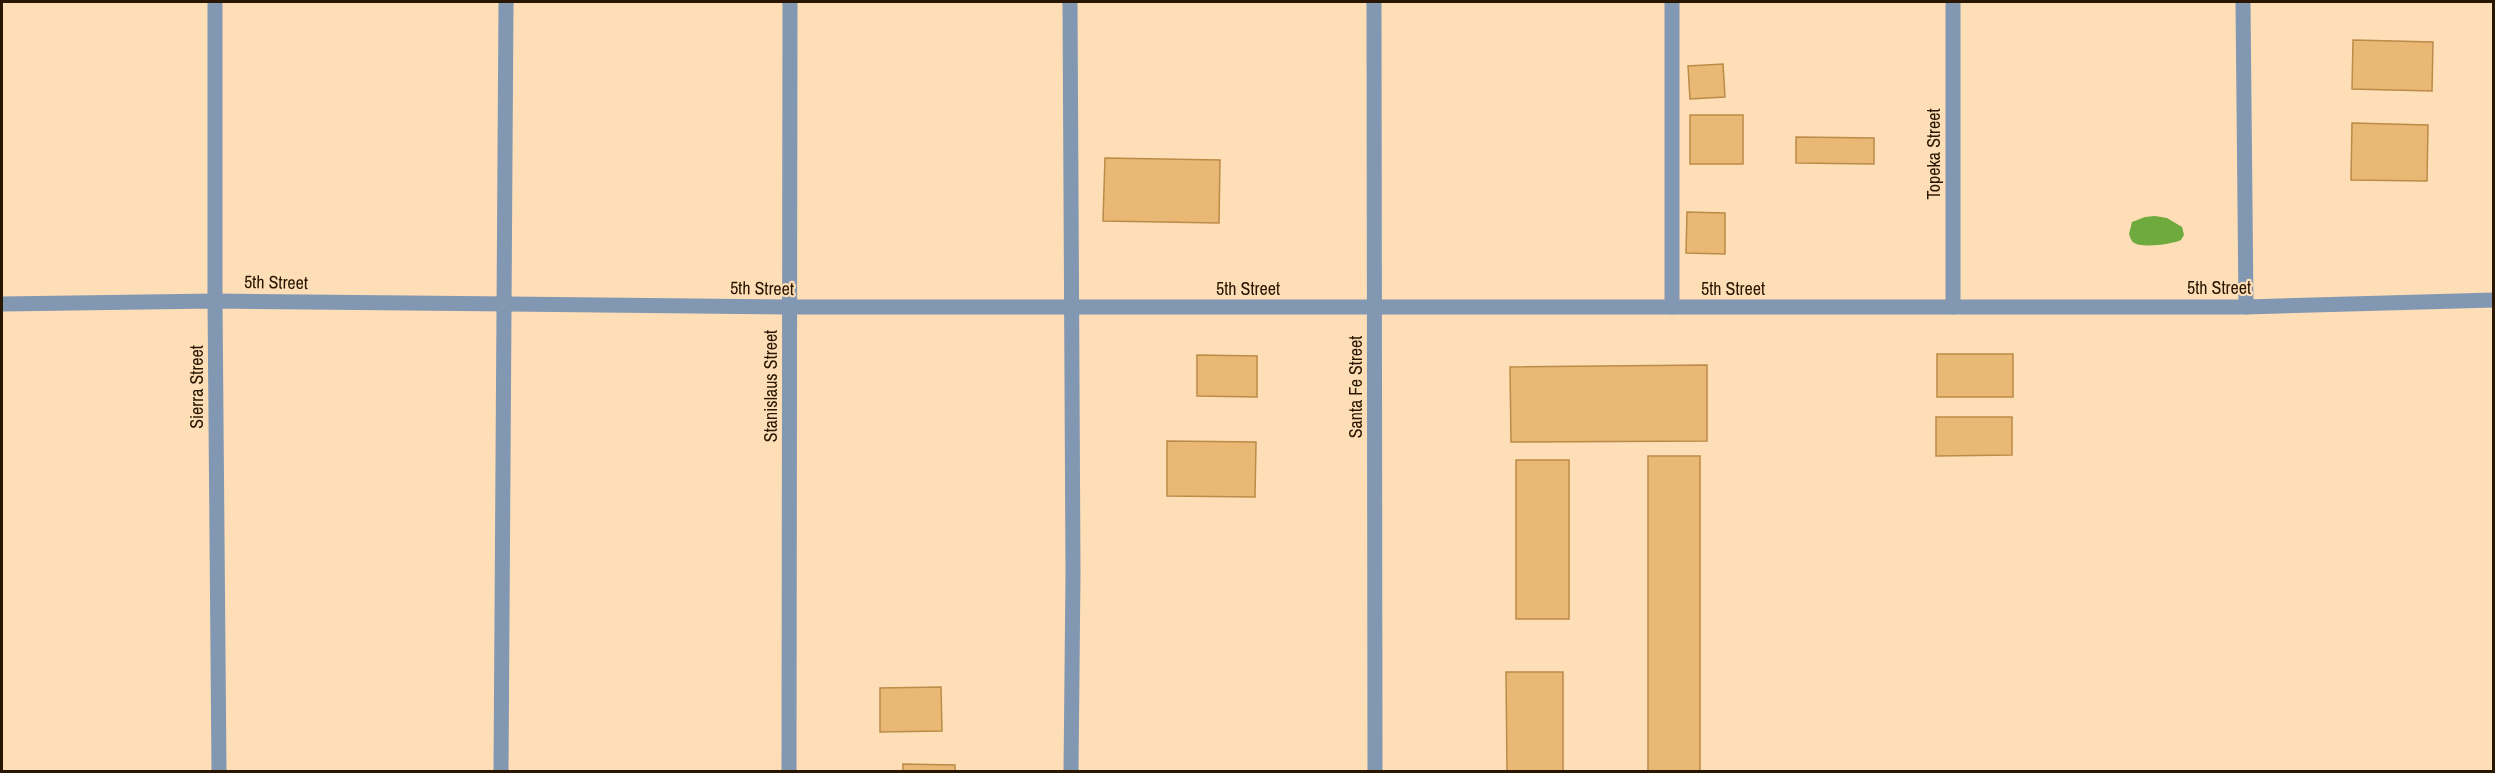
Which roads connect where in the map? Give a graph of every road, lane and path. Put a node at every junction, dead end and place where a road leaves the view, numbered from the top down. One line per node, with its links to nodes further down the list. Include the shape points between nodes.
1 (215, 2): 10 (street, Sierra Street)
2 (506, 2): 12 (street)
3 (790, 2): 15 (street, Stanislaus Street)
4 (1070, 2): 16 (street)
5 (1374, 2): 17 (street, Santa Fe Street)
6 (1672, 2): 18 (street)
7 (1953, 2): 13 (street, Topeka Street)
8 (2243, 2): 14 (street)
9 (2493, 300): 14 (street, 5th Street)
10 (215, 301): 11 (street, 5th Street); 12 (street, 5th Street); 19 (street, Sierra Street)
11 (2, 304)
12 (505, 304): 15 (street, 5th Street); 20 (street)
13 (1953, 307): 14 (street, 5th Street); 18 (street, 5th Street)
14 (2246, 307)
15 (790, 308): 16 (street, 5th Street); 21 (street, Stanislaus Street)
16 (1070, 308): 17 (street, 5th Street); 22 (street)
17 (1374, 308): 18 (street, 5th Street); 23 (street, Santa Fe Street)
18 (1672, 308)
19 (219, 771)
20 (501, 771)
21 (789, 771)
22 (1071, 771)
23 (1375, 771)

